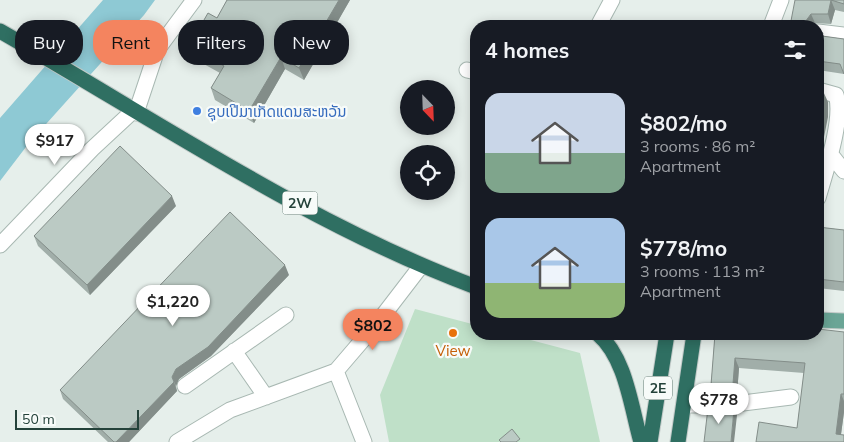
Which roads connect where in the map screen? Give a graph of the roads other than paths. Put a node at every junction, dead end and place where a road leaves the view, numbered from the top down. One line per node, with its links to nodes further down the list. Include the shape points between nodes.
1 (194, 0): 10 (street, via 157,50)
2 (612, 0): 4 (street)
3 (781, 0): 5 (street)
4 (601, 20)
5 (774, 20)
6 (824, 33): 8 (street)
7 (6, 34): 10 (highway, 2W)
8 (844, 35)
9 (824, 92): 11 (street, via 836,95 840,104)
10 (132, 111): 14 (street); 15 (highway, 2W, via 338,225)
11 (832, 156): 12 (street); 13 (street)
12 (844, 171)
13 (824, 180)
14 (0, 244)
15 (422, 266): 16 (highway, 2W); 24 (street)
16 (470, 285)
17 (286, 315): 23 (street)
18 (824, 320): 19 (main road)
19 (844, 321)
20 (603, 340): 31 (highway, via 614,352 623,372)
21 (666, 340): 32 (highway, 2E)
22 (693, 340): 28 (highway, 2E)
23 (234, 351): 25 (street); 26 (street)
24 (336, 371): 26 (street); 30 (street)
25 (184, 386)
26 (266, 396): 29 (street, via 230,410)
27 (791, 397): 28 (street, via 726,405)
28 (684, 405): 33 (highway, 2E)
29 (177, 442)
30 (364, 442)
31 (641, 442)
32 (650, 442)
33 (678, 442)

